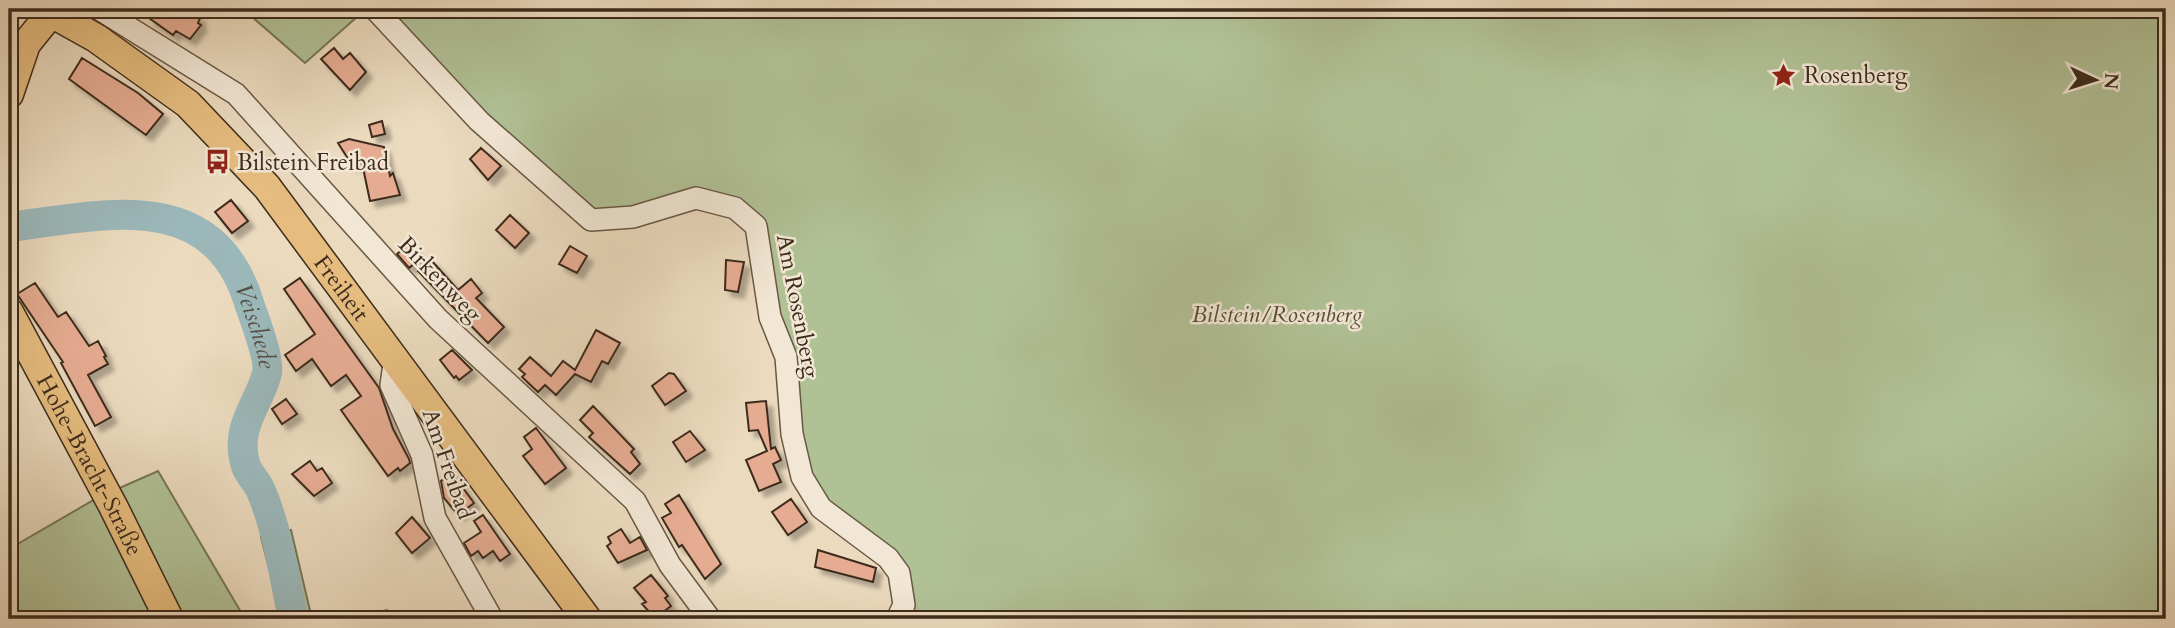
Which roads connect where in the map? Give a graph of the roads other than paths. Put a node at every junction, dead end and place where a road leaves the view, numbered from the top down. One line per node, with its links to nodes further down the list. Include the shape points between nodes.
1 (99, 9): 11 (street, Birkenweg, via 236,94 438,320 635,501 670,565)
2 (375, 9): 12 (street, Am Rosenberg, via 479,121 591,219 633,217 696,198 735,208 756,226 770,317 786,357 792,434 802,477 821,508 888,558 899,573 904,605)
3 (51, 10): 4 (main road, via 26,44); 7 (main road, Freiheit, via 188,104 267,187)
4 (9, 94)
5 (9, 312): 6 (main road, Hohe-Bracht-Straße)
6 (18, 350): 8 (main road, Hohe-Bracht-Straße, via 113,506)
7 (395, 357): 9 (street, Am Freibad, via 391,385 422,455 435,519); 10 (main road, Freiheit)
8 (169, 619)
9 (492, 619)
10 (587, 619)
11 (710, 619)
12 (897, 619)

